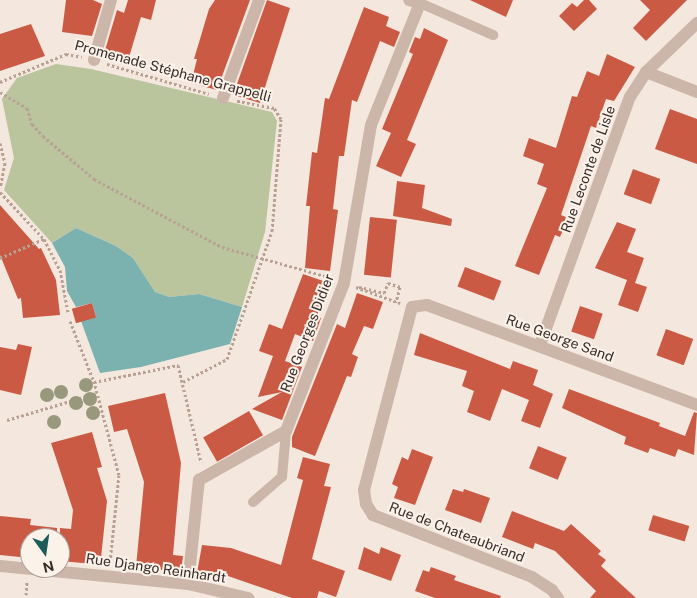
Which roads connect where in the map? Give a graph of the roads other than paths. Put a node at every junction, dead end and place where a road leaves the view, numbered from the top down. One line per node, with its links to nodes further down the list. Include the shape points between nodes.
1 (111, 0): 6 (street)
2 (259, 0): 9 (street)
3 (414, 2): 5 (lane); 13 (street, Rue Georges Didier, via 371,125 344,282)
4 (697, 23): 7 (street, Rue Leconte de Lisle)
5 (493, 36)
6 (94, 60)
7 (646, 72): 8 (street); 11 (street, Rue Leconte de Lisle, via 630,97)
8 (697, 92)
9 (223, 98)
10 (412, 307): 11 (street, Rue George Sand, via 427,305); 18 (street, Rue de Chateaubriand, via 364,490 366,504 373,515 532,577)
11 (540, 345): 12 (street, Rue George Sand)
12 (697, 406)
13 (286, 431): 14 (lane, via 282,477); 16 (street, via 199,480)
14 (253, 502)
15 (0, 566): 16 (street, Rue Django Reinhardt)
16 (188, 584): 17 (street, Rue Django Reinhardt)
17 (248, 598)
18 (558, 598)

